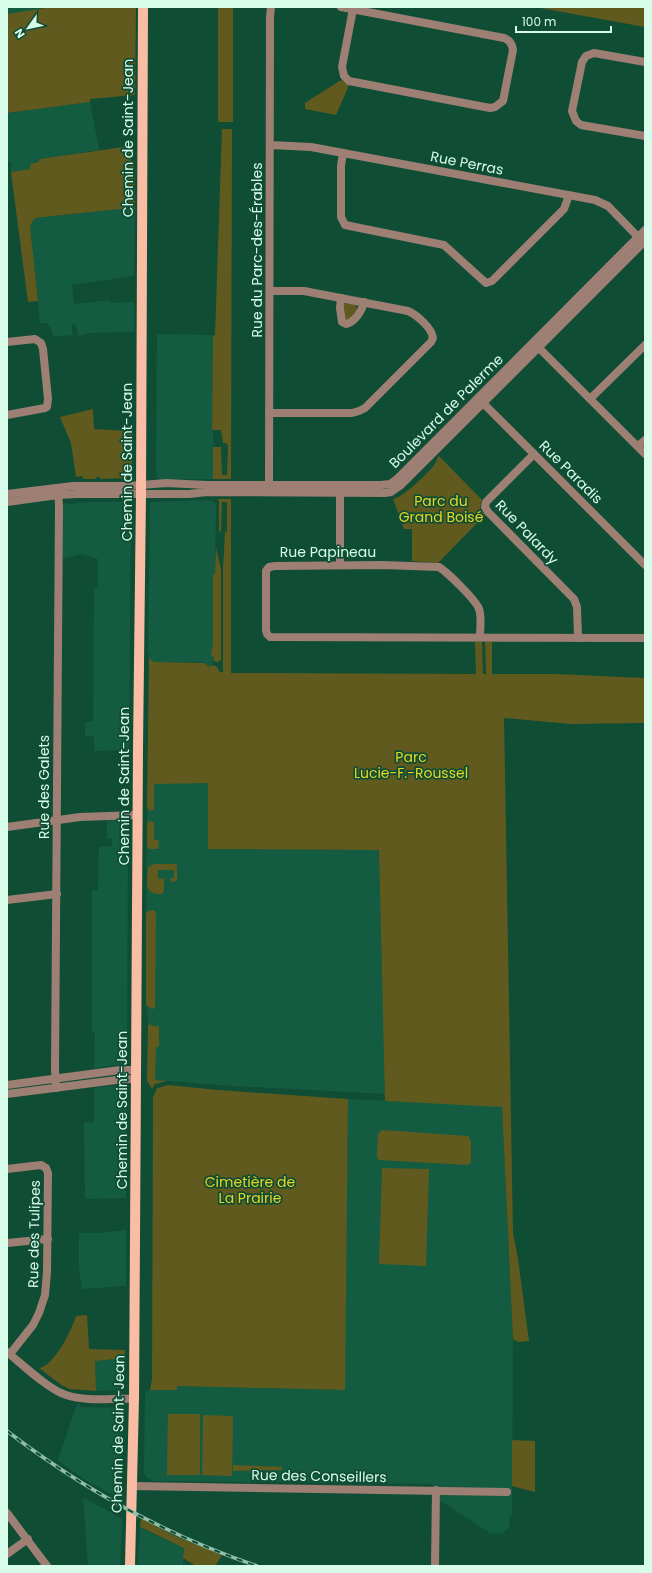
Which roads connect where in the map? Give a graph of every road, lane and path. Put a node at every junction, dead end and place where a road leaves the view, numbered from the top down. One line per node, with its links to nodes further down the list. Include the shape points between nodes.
1 (143, 7): 26 (main road, Chemin de Saint-Jean)
2 (271, 7): 7 (street, Rue du Parc-des-Érables)
3 (341, 7): 4 (street)
4 (353, 9): 4 (street, via 506,38 512,45 513,52 503,101 498,106 490,108 349,80 344,76 342,67)
5 (645, 62): 6 (street, via 596,53 588,55 582,62 572,111 574,119 581,124)
6 (645, 136)
7 (270, 145): 8 (street, Rue Perras, via 311,147); 12 (street, Rue du Parc-des-Érables)
8 (343, 153): 9 (street, Rue Perras); 9 (street, via 341,217 345,225 444,245 486,283 492,281 564,209)
9 (569, 195): 11 (street, Rue Perras, via 605,204)
10 (645, 230): 11 (street, Boulevard de Palerme)
11 (642, 240): 16 (street, Boulevard de Palerme)
12 (270, 291): 13 (street, via 304,291); 20 (street, Rue du Parc-des-Érables)
13 (341, 298): 14 (street); 14 (street, via 340,319 346,324 360,312)
14 (364, 302): 20 (street, via 410,311 431,331 433,339 359,412)
15 (7, 342): 21 (street, via 35,339 41,343 48,400 47,407 37,411)
16 (536, 345): 18 (street); 19 (street, Boulevard de Palerme)
17 (645, 345): 18 (street)
18 (590, 399): 23 (street)
19 (480, 400): 24 (street, Rue Paradis); 28 (street, Boulevard de Palerme, via 393,482 386,485)
20 (269, 413): 27 (street, Rue du Parc-des-Érables)
21 (7, 415)
22 (645, 440): 23 (street)
23 (638, 446): 25 (street)
24 (534, 454): 33 (street, Rue Paradis); 35 (street, Rue Palardy, via 486,502 485,507 574,599 577,607)
25 (645, 454)
26 (141, 489): 27 (street, Boulevard de Palerme, via 166,483); 29 (street, Boulevard de Palerme, via 88,485); 37 (main road, Chemin de Saint-Jean)
27 (270, 489): 28 (street, Boulevard de Palerme)
28 (340, 489): 32 (street)
29 (58, 491): 30 (street); 31 (street); 38 (street, Rue des Galets)
30 (7, 494)
31 (7, 502)
32 (340, 565): 34 (street, Rue Papineau, via 439,567 478,607); 34 (street, Rue Papineau, via 269,567 266,574 268,636)
33 (645, 565)
34 (480, 637): 35 (street, Rue Papineau)
35 (578, 638): 36 (street, Rue Papineau)
36 (645, 638)
37 (138, 815): 38 (street); 42 (main road, Chemin de Saint-Jean)
38 (57, 820): 39 (street); 40 (street, Rue des Galets)
39 (7, 827)
40 (57, 894): 41 (street); 43 (street, Rue des Galets)
41 (7, 900)
42 (136, 1074): 43 (street, via 120,1070); 45 (street, via 124,1079); 51 (main road, Chemin de Saint-Jean)
43 (55, 1079): 44 (street); 45 (street, Rue des Galets)
44 (7, 1085)
45 (56, 1088): 46 (street)
46 (7, 1094)
47 (7, 1169): 48 (street, Rue des Tulipes, via 37,1165 46,1168)
48 (48, 1239): 49 (street); 50 (street, Rue des Tulipes, via 44,1301 30,1329)
49 (7, 1243)
50 (8, 1353): 51 (street, via 65,1395)
51 (134, 1399): 52 (main road, Chemin de Saint-Jean)
52 (132, 1486): 53 (street, Rue des Conseillers); 59 (main road, Chemin de Saint-Jean)
53 (436, 1490): 54 (street, Rue des Conseillers); 60 (street)
54 (507, 1492)
55 (7, 1513): 56 (street)
56 (28, 1539): 57 (street); 58 (street)
57 (7, 1554)
58 (47, 1566)
59 (130, 1566)
60 (435, 1566)

